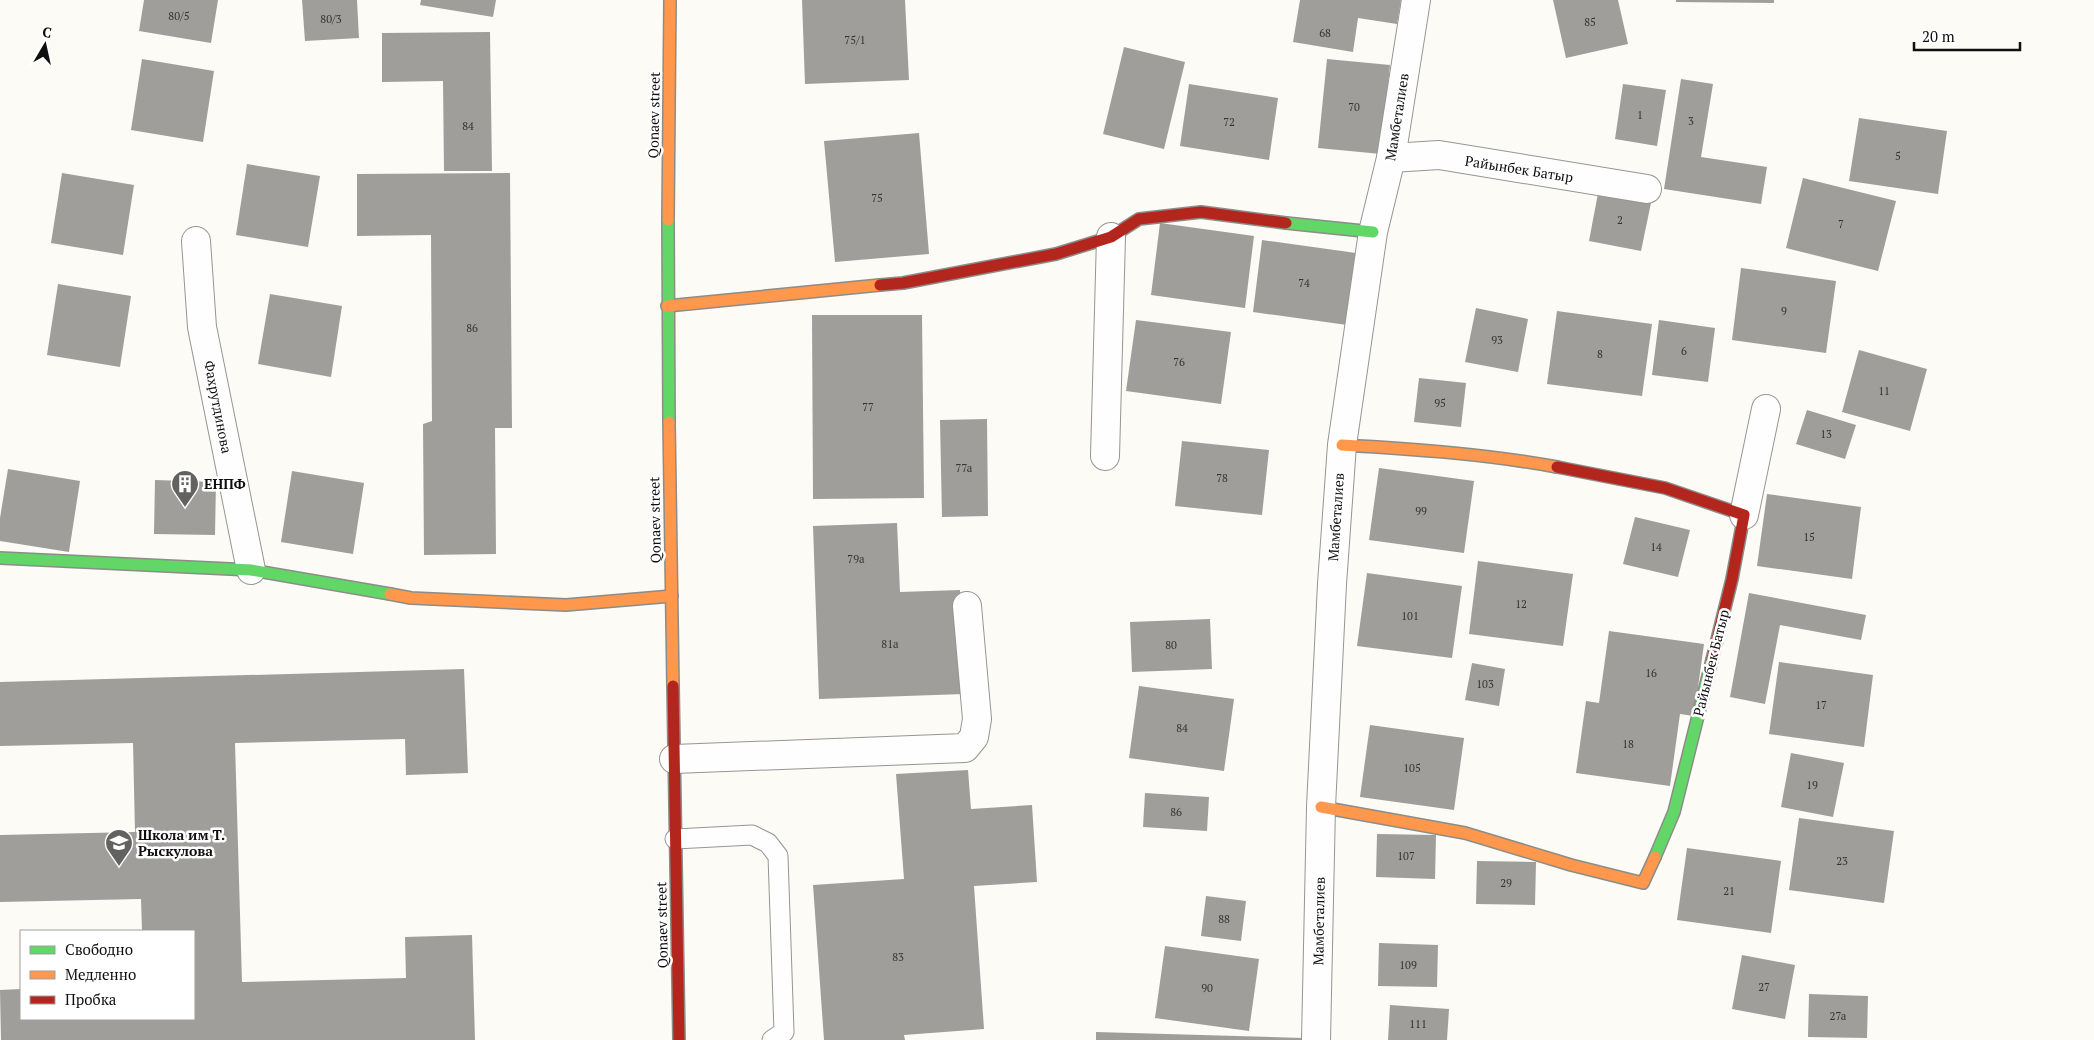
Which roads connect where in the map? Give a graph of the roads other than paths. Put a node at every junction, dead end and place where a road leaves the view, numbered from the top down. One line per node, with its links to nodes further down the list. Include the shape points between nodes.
1 (670, 0): 8 (street, Qonaev street)
2 (1416, 0): 3 (street, Мамбеталиев)
3 (1391, 158): 4 (street, Райынбек Батыр, via 1439,155); 5 (street, Мамбеталиев)
4 (1647, 189)
5 (1373, 232): 6 (street, via 1201,212 1139,219); 10 (street, Мамбеталиев)
6 (1111, 237): 8 (street, via 1056,254 904,283); 11 (street)
7 (196, 242): 14 (street, Фахрутдинова, via 202,327)
8 (667, 306): 15 (street, Qonaev street)
9 (1766, 409): 12 (street)
10 (1342, 445): 12 (street, via 1409,448 1530,462 1665,488); 18 (street, Мамбеталиев)
11 (1105, 456)
12 (1744, 515): 18 (street, Райынбек Батыр, via 1732,579 1674,812 1643,883 1465,833)
13 (0, 558): 14 (street)
14 (251, 570): 15 (street, via 412,598 566,605)
15 (672, 596): 17 (street, Qonaev street)
16 (967, 606): 17 (street, via 977,719 974,737 965,748)
17 (674, 759): 19 (street, Qonaev street)
18 (1321, 807): 22 (street, Мамбеталиев)
19 (676, 839): 20 (street, Qonaev street); 21 (lane, via 752,835 768,843 778,856 784,1032)
20 (680, 1040)
21 (772, 1040)
22 (1316, 1040)

